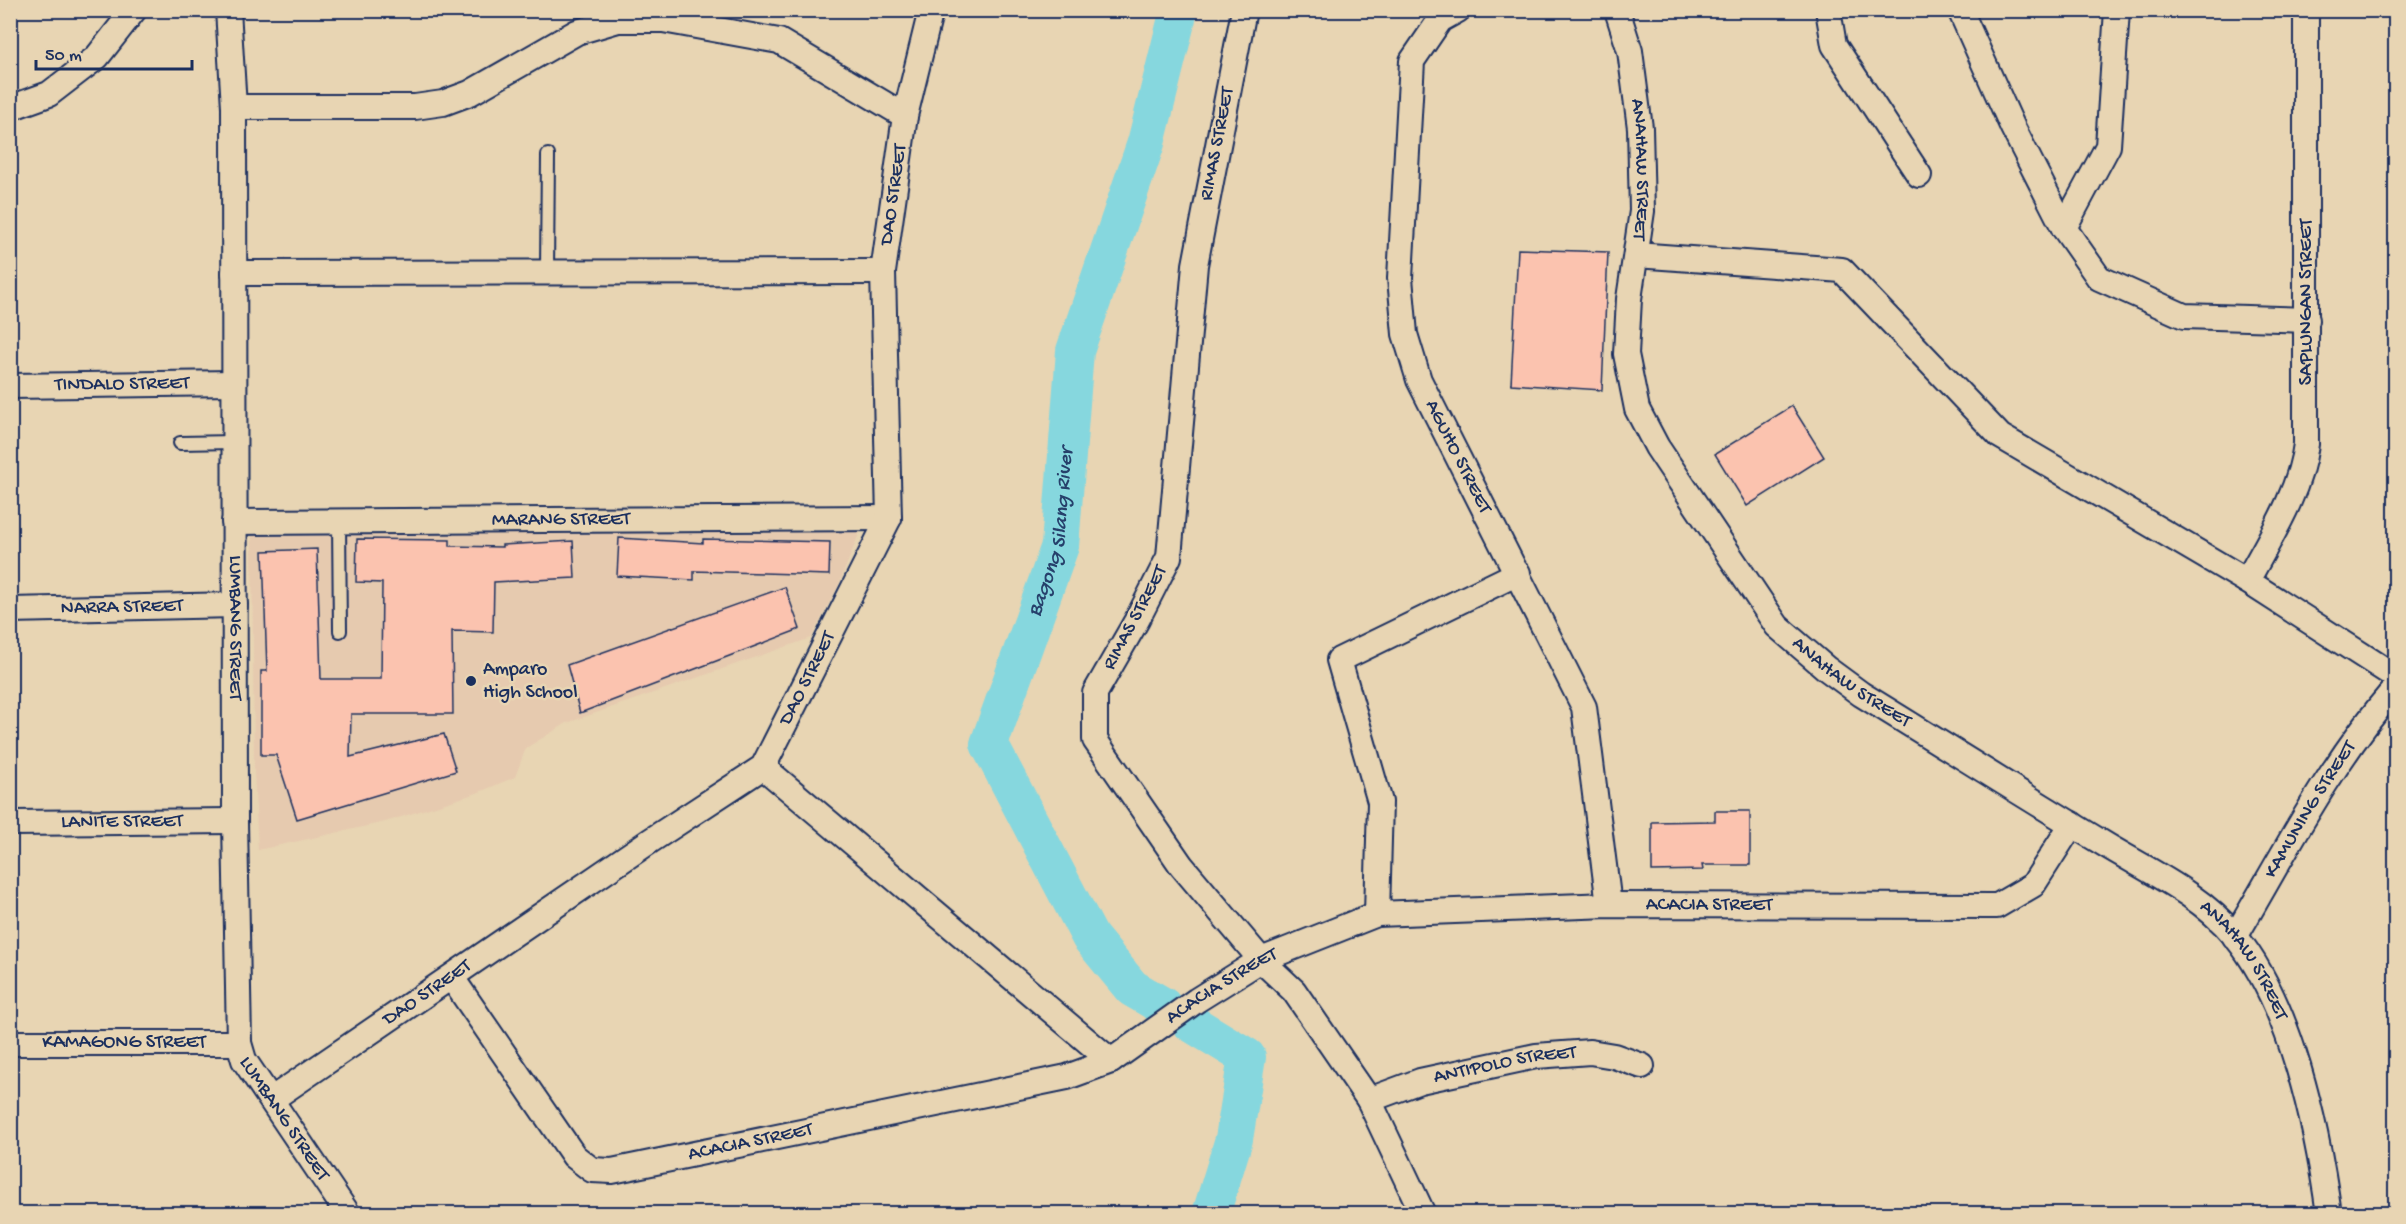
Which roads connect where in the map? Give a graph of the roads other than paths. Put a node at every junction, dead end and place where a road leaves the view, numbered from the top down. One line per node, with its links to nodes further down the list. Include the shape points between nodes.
1 (135, 10): 12 (street, via 97,57 49,94)
2 (228, 10): 11 (street, LUMBANG STREET)
3 (931, 10): 13 (street, DAO STREET)
4 (1244, 10): 43 (street, RIMAS STREET, via 1195,265 1169,557 1095,693 1095,740 1181,865)
5 (1458, 10): 29 (street, AGUHO STREET, via 1440,20 1412,61 1400,278 1405,334 1419,380)
6 (1617, 10): 17 (street, ANAHAW STREET, via 1630,51 1640,128 1642,211)
7 (1828, 10): 15 (street, via 1834,45)
8 (1960, 10): 16 (street)
9 (2117, 10): 16 (street, via 2108,146)
10 (2306, 10): 21 (street, SAPLUNGAN STREET)
11 (234, 107): 13 (street, via 443,103 470,93 577,32 618,20 663,20 779,41); 20 (street, LUMBANG STREET)
12 (10, 108)
13 (905, 116): 19 (street, DAO STREET)
14 (548, 155): 18 (lane)
15 (1919, 175)
16 (2064, 228): 21 (street, via 2099,278 2184,316)
17 (1636, 255): 30 (street, via 1842,270 2000,436); 39 (street, ANAHAW STREET, via 1626,354 1637,409 1657,447 1778,626 1861,694)
18 (547, 272): 19 (street); 20 (street)
19 (883, 272): 26 (street, DAO STREET)
20 (234, 273): 22 (street, LUMBANG STREET)
21 (2307, 320): 30 (street, SAPLUNGAN STREET, via 2304,464)
22 (234, 383): 23 (street, TINDALO STREET); 24 (street, LUMBANG STREET)
23 (10, 386)
24 (234, 442): 25 (lane); 27 (street, LUMBANG STREET)
25 (180, 443)
26 (889, 518): 28 (street, MARANG STREET); 36 (street, DAO STREET)
27 (234, 522): 28 (street, MARANG STREET); 31 (street, LUMBANG STREET)
28 (339, 522): 33 (lane)
29 (1518, 573): 40 (street, AGUHO STREET, via 1584,707); 41 (street, via 1339,660 1380,802)
30 (2247, 581): 34 (street)
31 (235, 605): 32 (street, NARRA STREET); 37 (street, LUMBANG STREET)
32 (10, 610)
33 (340, 631)
34 (2396, 677)
35 (2396, 687): 42 (street, KAMUNING STREET, via 2345,753)
36 (763, 767): 44 (street, DAO STREET); 47 (street)
37 (235, 821): 38 (street, LANITE STREET); 46 (street, LUMBANG STREET)
38 (10, 823)
39 (2072, 824): 40 (street, ACACIA STREET, via 2033,885 1997,906); 42 (street, ANAHAW STREET, via 2180,888)
40 (1609, 905): 41 (street, ACACIA STREET)
41 (1377, 914): 43 (street, ACACIA STREET)
42 (2235, 937): 53 (street, ANAHAW STREET, via 2278,1010 2293,1052 2325,1183)
43 (1261, 960): 47 (street, ACACIA STREET); 50 (street, RIMAS STREET, via 1294,991)
44 (452, 978): 47 (street, ACACIA STREET, via 574,1156 592,1170 612,1171 1067,1077); 49 (street, DAO STREET)
45 (10, 1043): 46 (street, KAMAGONG STREET)
46 (239, 1043): 49 (street, LUMBANG STREET, via 244,1060)
47 (1111, 1061)
48 (1642, 1066): 50 (street, ANTIPOLO STREET, via 1590,1052 1547,1055 1420,1081)
49 (272, 1099): 51 (street, LUMBANG STREET)
50 (1369, 1100): 52 (street, RIMAS STREET)
51 (348, 1214)
52 (1423, 1214)
53 (2328, 1214)

